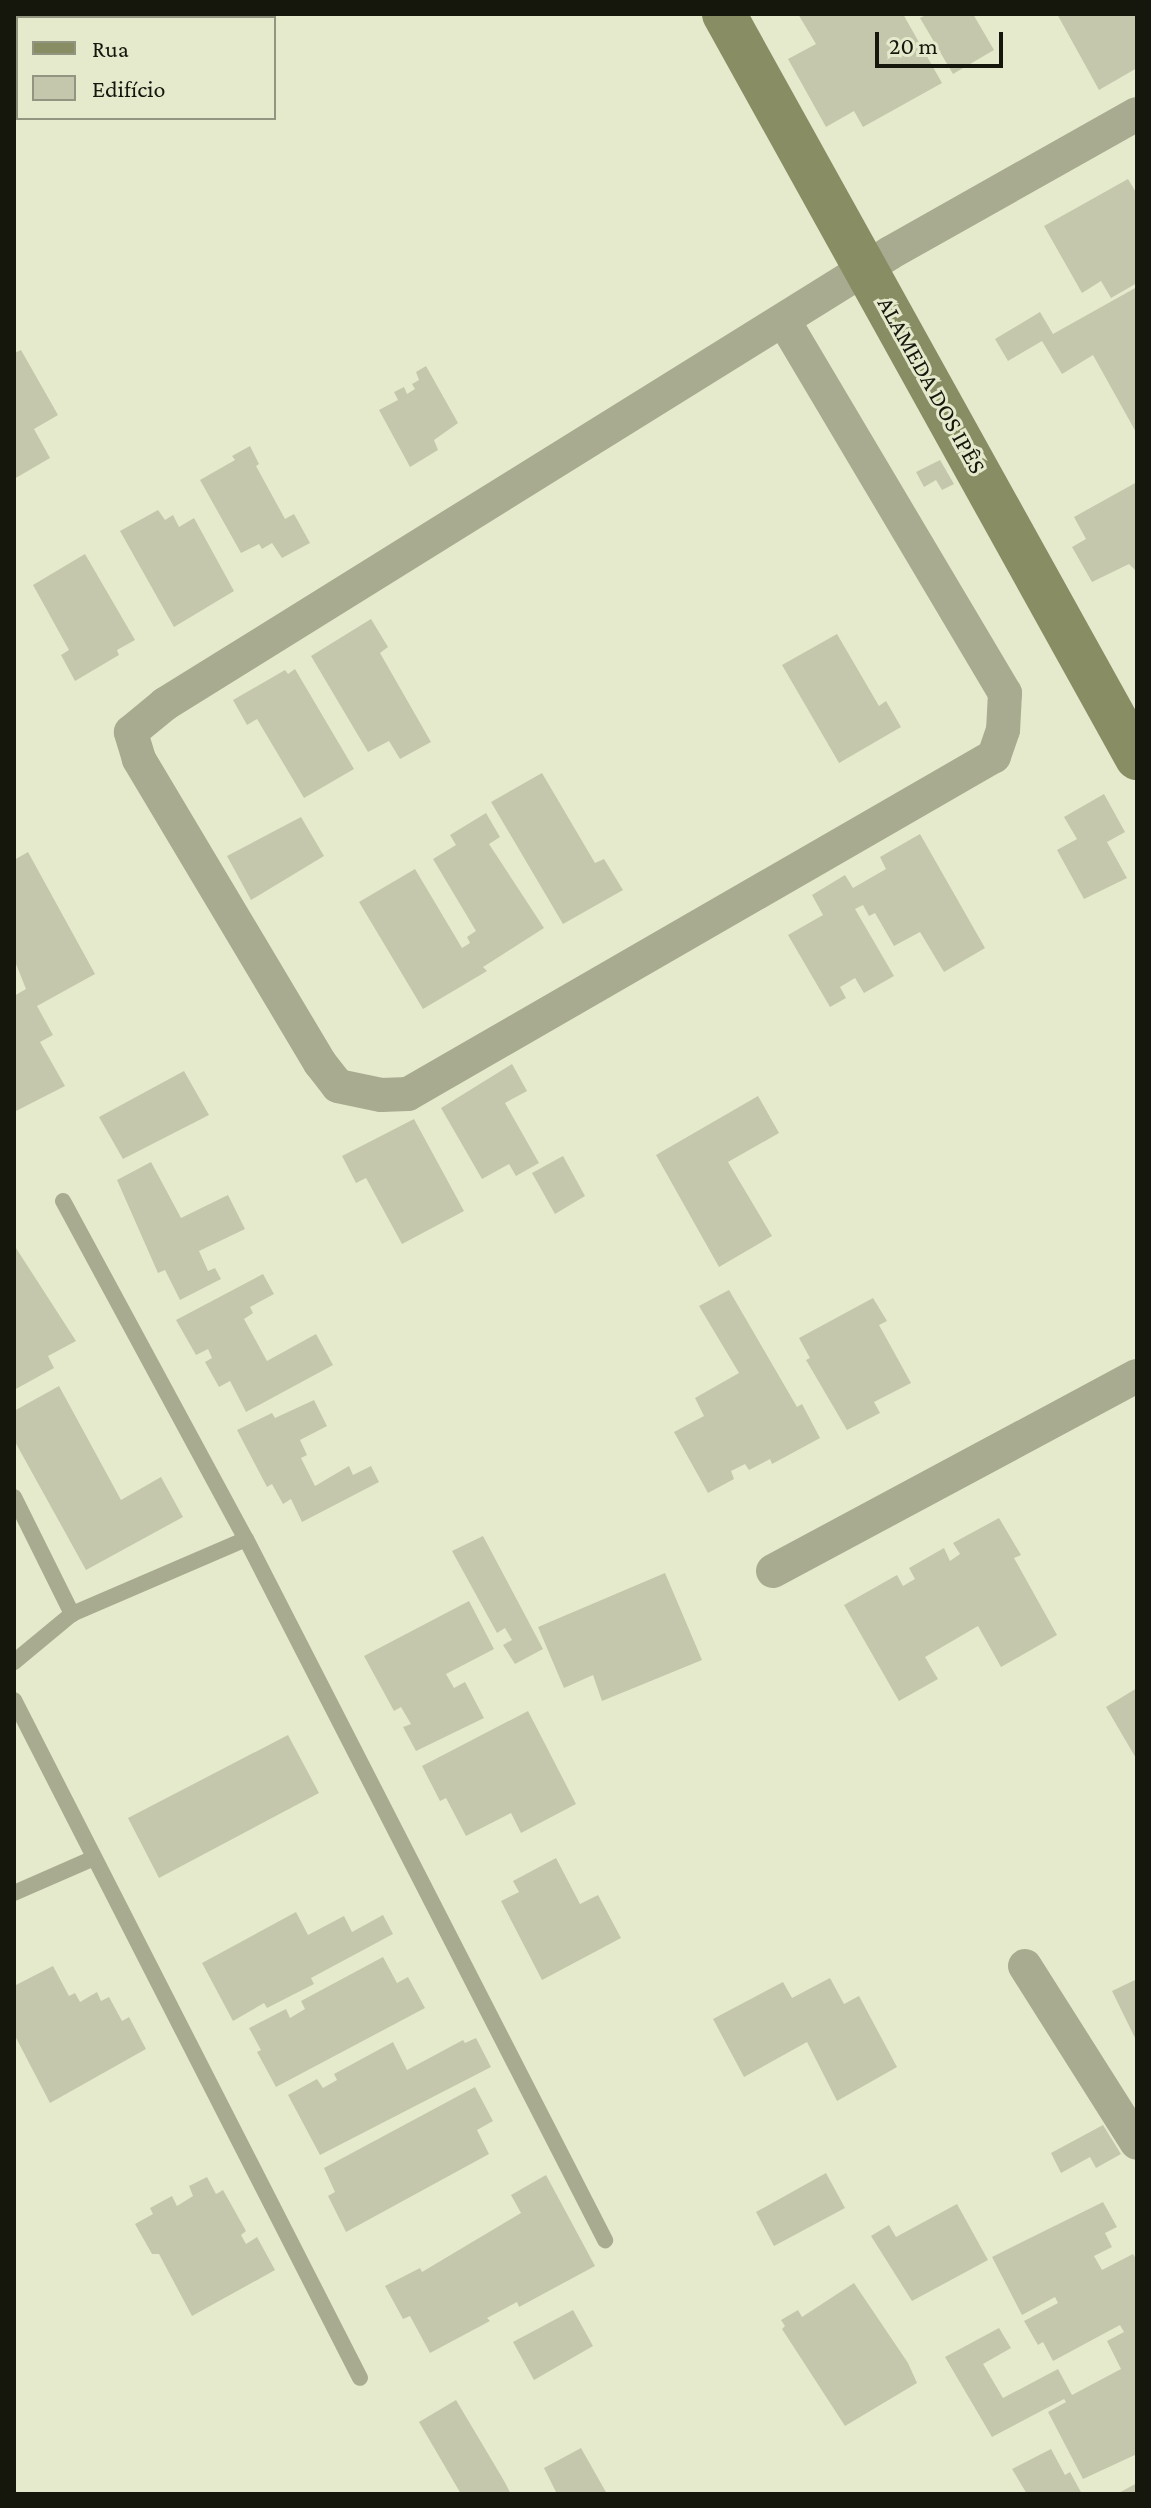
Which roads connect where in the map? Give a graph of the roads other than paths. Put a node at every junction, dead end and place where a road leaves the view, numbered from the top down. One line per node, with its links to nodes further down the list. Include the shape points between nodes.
1 (724, 14): 3 (street, ALAMEDA DOS IPÊS)
2 (1137, 114): 3 (street)
3 (868, 269): 4 (street); 5 (street, ALAMEDA DOS IPÊS)
4 (784, 321): 4 (street, via 165,704 131,732 147,772 338,1086 381,1095 408,1094 994,756 1003,730 1005,693)
5 (1137, 758)
6 (63, 1201): 9 (lane)
7 (1137, 1376): 10 (street)
8 (14, 1497): 11 (lane)
9 (246, 1539): 11 (lane); 18 (lane)
10 (773, 1571)
11 (72, 1614): 12 (lane)
12 (14, 1662)
13 (14, 1700): 14 (lane)
14 (94, 1858): 15 (lane); 19 (lane)
15 (14, 1893)
16 (1025, 1966): 17 (street)
17 (1137, 2143)
18 (605, 2240)
19 (360, 2378)

